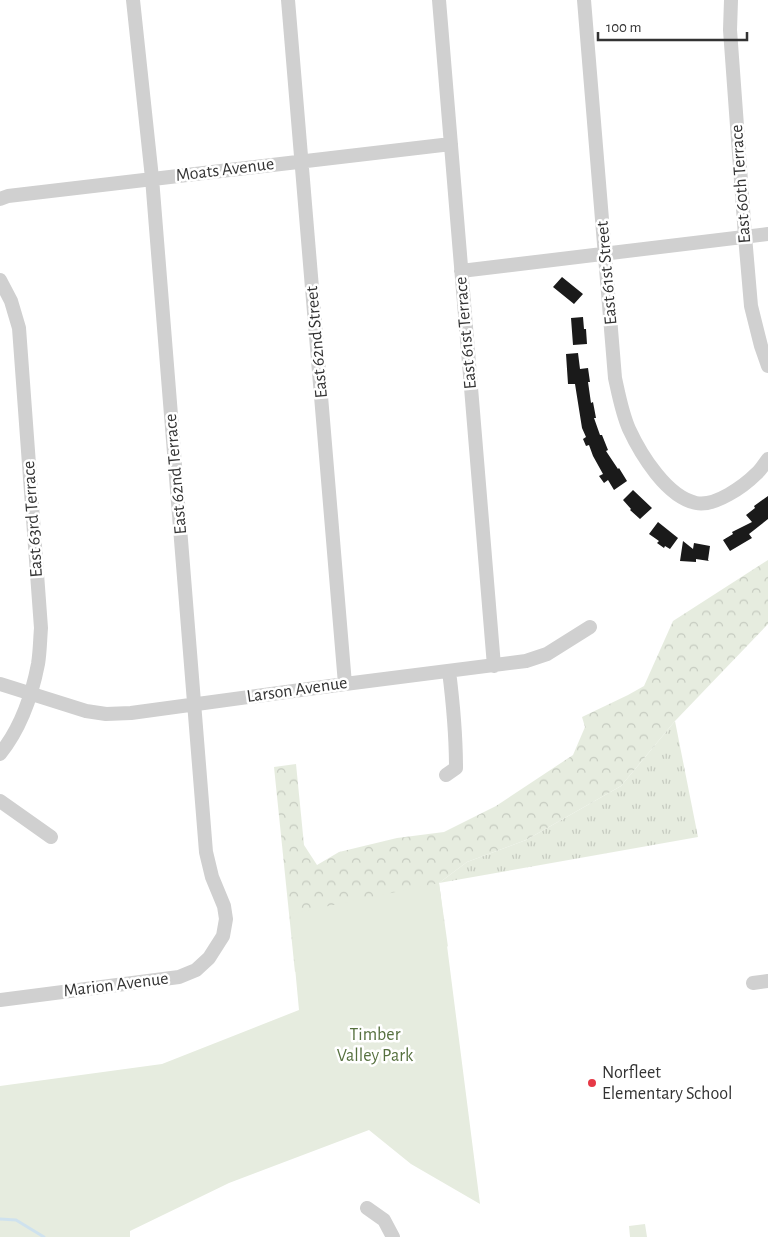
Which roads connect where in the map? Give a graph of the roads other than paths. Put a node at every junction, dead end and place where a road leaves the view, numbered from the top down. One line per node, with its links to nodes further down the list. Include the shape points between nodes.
1 (133, 0): 8 (street, East 62nd Terrace)
2 (288, 0): 7 (street, East 62nd Street)
3 (438, 0): 6 (street, East 61st Terrace)
4 (584, 0): 12 (street, East 61st Street)
5 (731, 0): 11 (street, East 60th Terrace, via 730,30)
6 (451, 144): 7 (street, Moats Avenue); 13 (street, East 61st Terrace)
7 (302, 161): 8 (street, Moats Avenue); 21 (street, East 62nd Street)
8 (152, 178): 9 (street, Moats Avenue); 23 (street, East 62nd Terrace)
9 (0, 199)
10 (768, 234): 11 (street)
11 (745, 236): 12 (street); 15 (street, East 60th Terrace, via 751,306)
12 (606, 253): 13 (street); 16 (street, East 61st Street, via 615,378 620,404 645,458 668,488 686,500 708,503 734,492 757,474)
13 (461, 271): 18 (street, East 61st Terrace)
14 (0, 280): 22 (street, East 63rd Terrace, via 19,328 41,619 38,663)
15 (768, 366)
16 (768, 459)
17 (590, 626): 18 (street, Larson Avenue, via 547,654)
18 (494, 666): 19 (street, Larson Avenue)
19 (449, 671): 21 (street, Larson Avenue); 25 (street, via 456,768)
20 (0, 684): 22 (street, Larson Avenue)
21 (345, 684): 23 (street, Larson Avenue)
22 (30, 694): 23 (street, Larson Avenue, via 106,714); 24 (street, East 63rd Terrace, via 21,719)
23 (195, 704): 28 (street, East 62nd Terrace, via 206,852 226,919)
24 (0, 754)
25 (446, 775)
26 (0, 801): 27 (street)
27 (51, 838)
28 (218, 944): 31 (street, Marion Avenue, via 196,970 180,977)
29 (768, 981): 30 (street)
30 (753, 982)
31 (0, 1000)
32 (367, 1208): 33 (street, via 384,1220)
33 (393, 1237)

